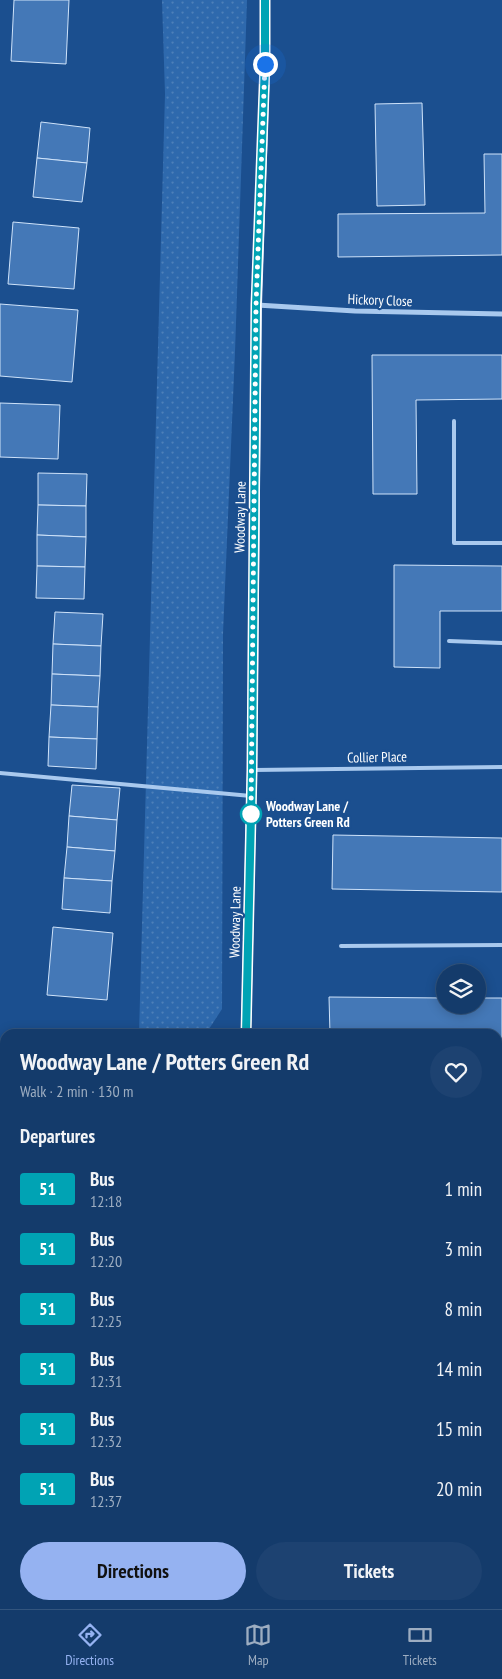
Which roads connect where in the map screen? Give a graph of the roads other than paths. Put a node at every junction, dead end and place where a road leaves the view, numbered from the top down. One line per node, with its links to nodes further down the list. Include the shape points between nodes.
1 (265, 0): 2 (street, Woodway Lane)
2 (256, 305): 3 (street, Hickory Close); 9 (street, Woodway Lane)
3 (502, 314)
4 (454, 421): 5 (lane, via 454,543)
5 (502, 543)
6 (449, 642): 7 (lane)
7 (502, 643)
8 (502, 767): 9 (lane, Collier Place)
9 (252, 770): 11 (street, Woodway Lane)
10 (0, 773): 11 (lane)
11 (251, 796): 14 (street, Woodway Lane)
12 (502, 945): 13 (lane)
13 (341, 946)
14 (246, 1029)

